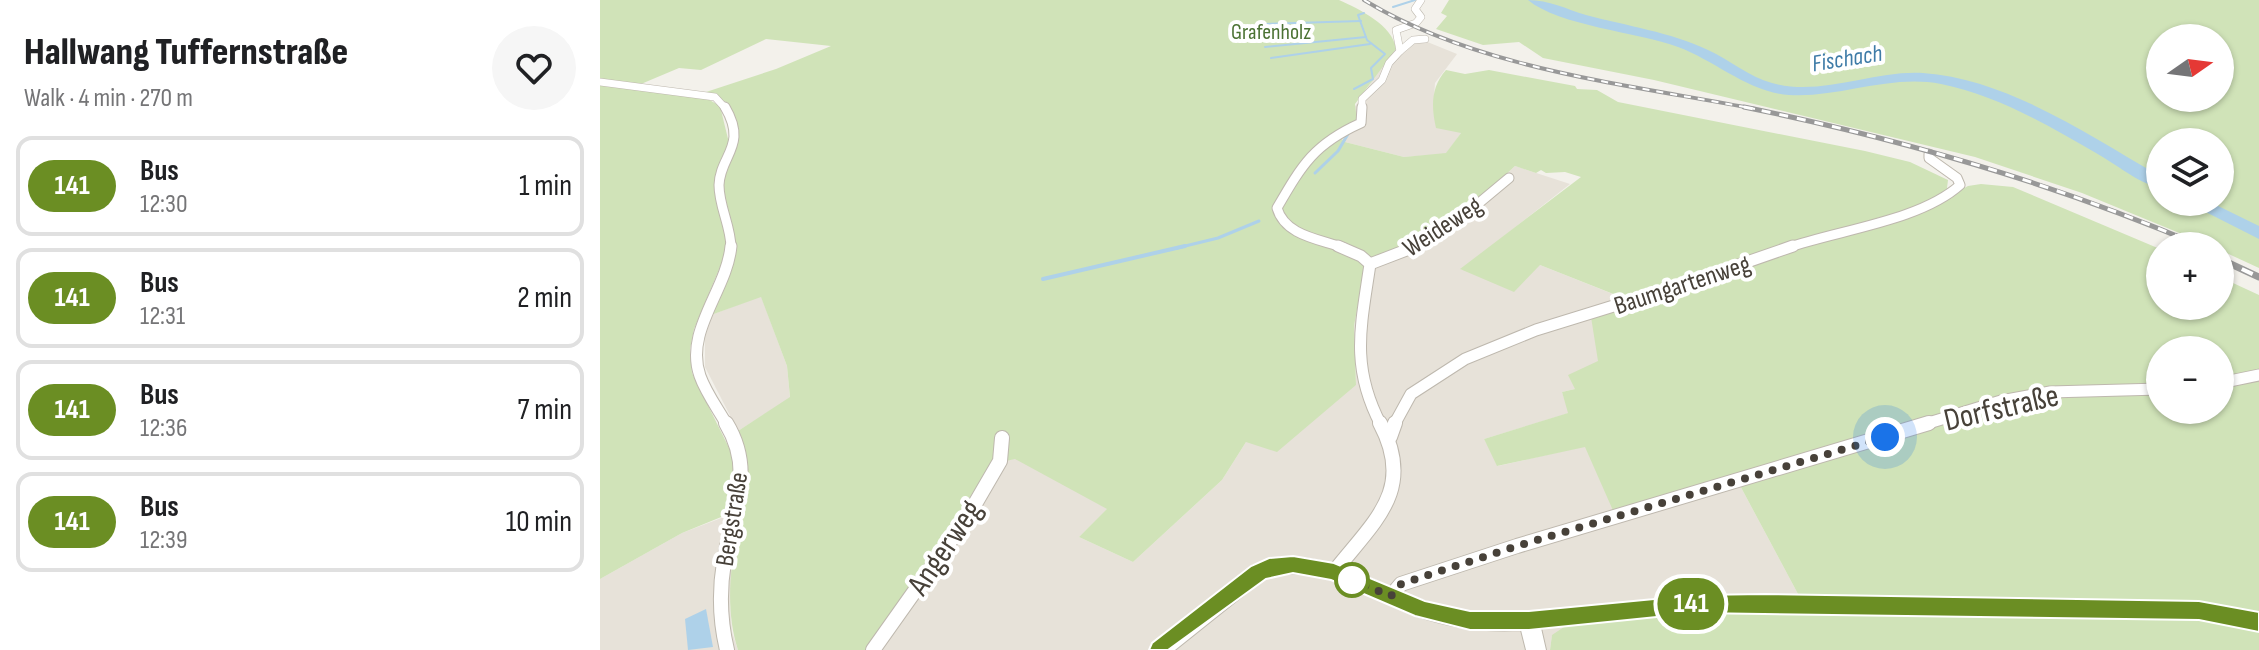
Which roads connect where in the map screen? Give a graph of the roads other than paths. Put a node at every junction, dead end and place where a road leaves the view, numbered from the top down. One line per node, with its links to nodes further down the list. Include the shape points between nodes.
1 (1421, 0): 3 (street, via 1415,9 1419,20 1396,30)
2 (1425, 39): 3 (street, via 1413,40)
3 (1400, 51): 7 (street, via 1362,99 1361,123 1310,151 1277,208 1288,227 1353,250)
4 (600, 82): 17 (street, Bergstraße, via 715,97 727,105 732,120 731,154 720,179 731,245 696,349 702,383 740,453 741,492 718,599)
5 (1929, 154): 11 (street, Baumgartenweg, via 1957,178 1960,185 1950,194 1528,333 1470,358 1410,395)
6 (1509, 178): 7 (street, Weideweg, via 1451,227 1410,251)
7 (1370, 264): 11 (street, via 1358,356 1362,384)
8 (2259, 375): 9 (street)
9 (2234, 380)
10 (2146, 389): 14 (street, Dorfstraße, via 2050,392 2001,401 1517,546 1401,584)
11 (1390, 437): 13 (street, via 1394,488)
12 (1002, 438): 18 (street, Angerweg, via 1000,461 976,502)
13 (1334, 572): 14 (street); 19 (street, via 1293,564 1269,567)
14 (1391, 596): 15 (street, via 1441,616)
15 (1529, 621): 16 (street, via 1696,604 2199,610); 20 (street)
16 (2259, 622)
17 (727, 650)
18 (873, 650)
19 (1160, 650)
20 (1536, 650)

